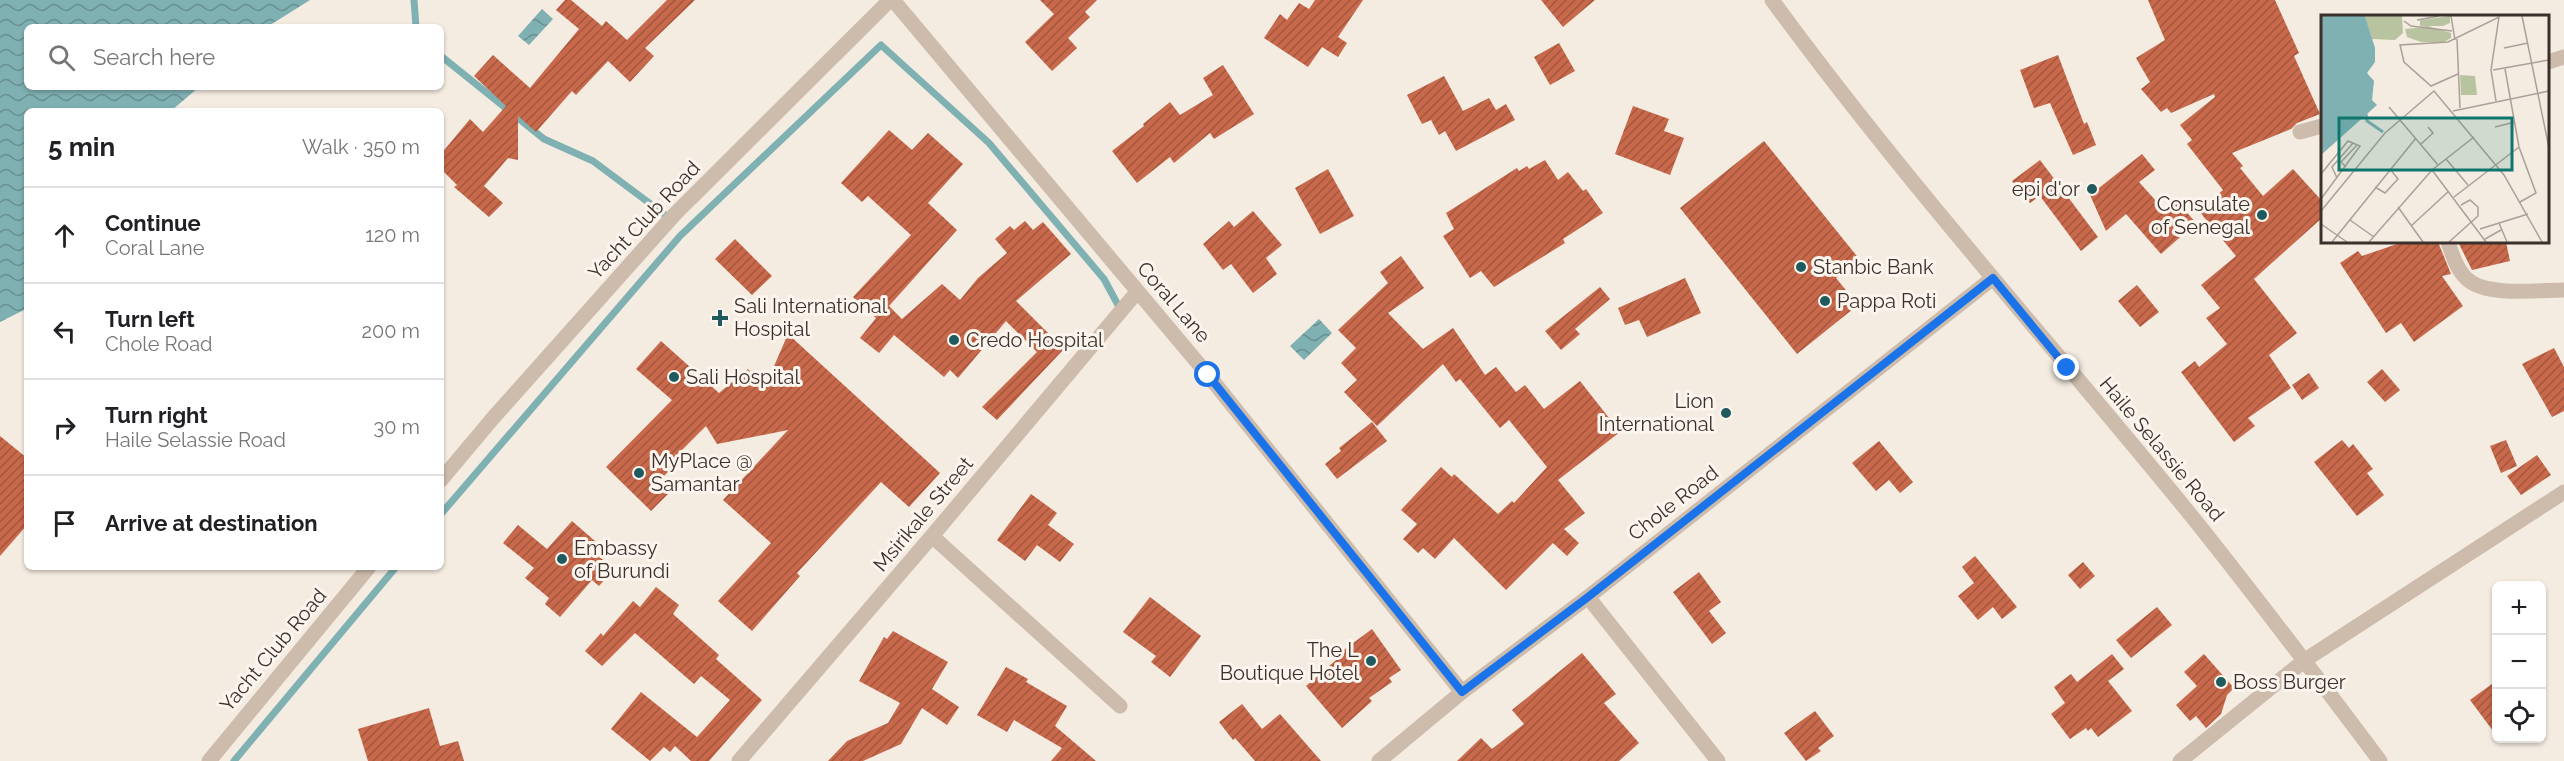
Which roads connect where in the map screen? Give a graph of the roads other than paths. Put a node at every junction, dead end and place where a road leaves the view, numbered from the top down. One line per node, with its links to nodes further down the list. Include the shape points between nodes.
1 (892, 0): 10 (street, Coral Lane); 11 (street, Yacht Club Road, via 669,220)
2 (1772, 0): 8 (street, Haile Selassie Road, via 1818,64)
3 (2564, 57): 4 (street)
4 (2549, 61)
5 (2321, 126): 6 (street)
6 (2301, 132)
7 (2448, 243): 9 (street, via 2463,275 2475,284 2499,290)
8 (1993, 278): 15 (street, Chole Road); 16 (street, Haile Selassie Road, via 2198,524)
9 (2564, 290)
10 (1137, 292): 13 (street, Msirikale Street); 17 (street, Coral Lane, via 1215,383)
11 (444, 476)
12 (2564, 492): 16 (street)
13 (933, 536): 18 (street); 20 (street, Msirikale Street)
14 (367, 570): 19 (street, Yacht Club Road)
15 (1588, 597): 17 (street, Chole Road); 22 (street)
16 (2305, 660): 23 (street); 24 (street, Haile Selassie Road)
17 (1462, 692): 21 (street, Chole Road)
18 (1120, 706)
19 (209, 761)
20 (739, 761)
21 (1379, 761)
22 (1718, 761)
23 (2180, 761)
24 (2380, 761)

